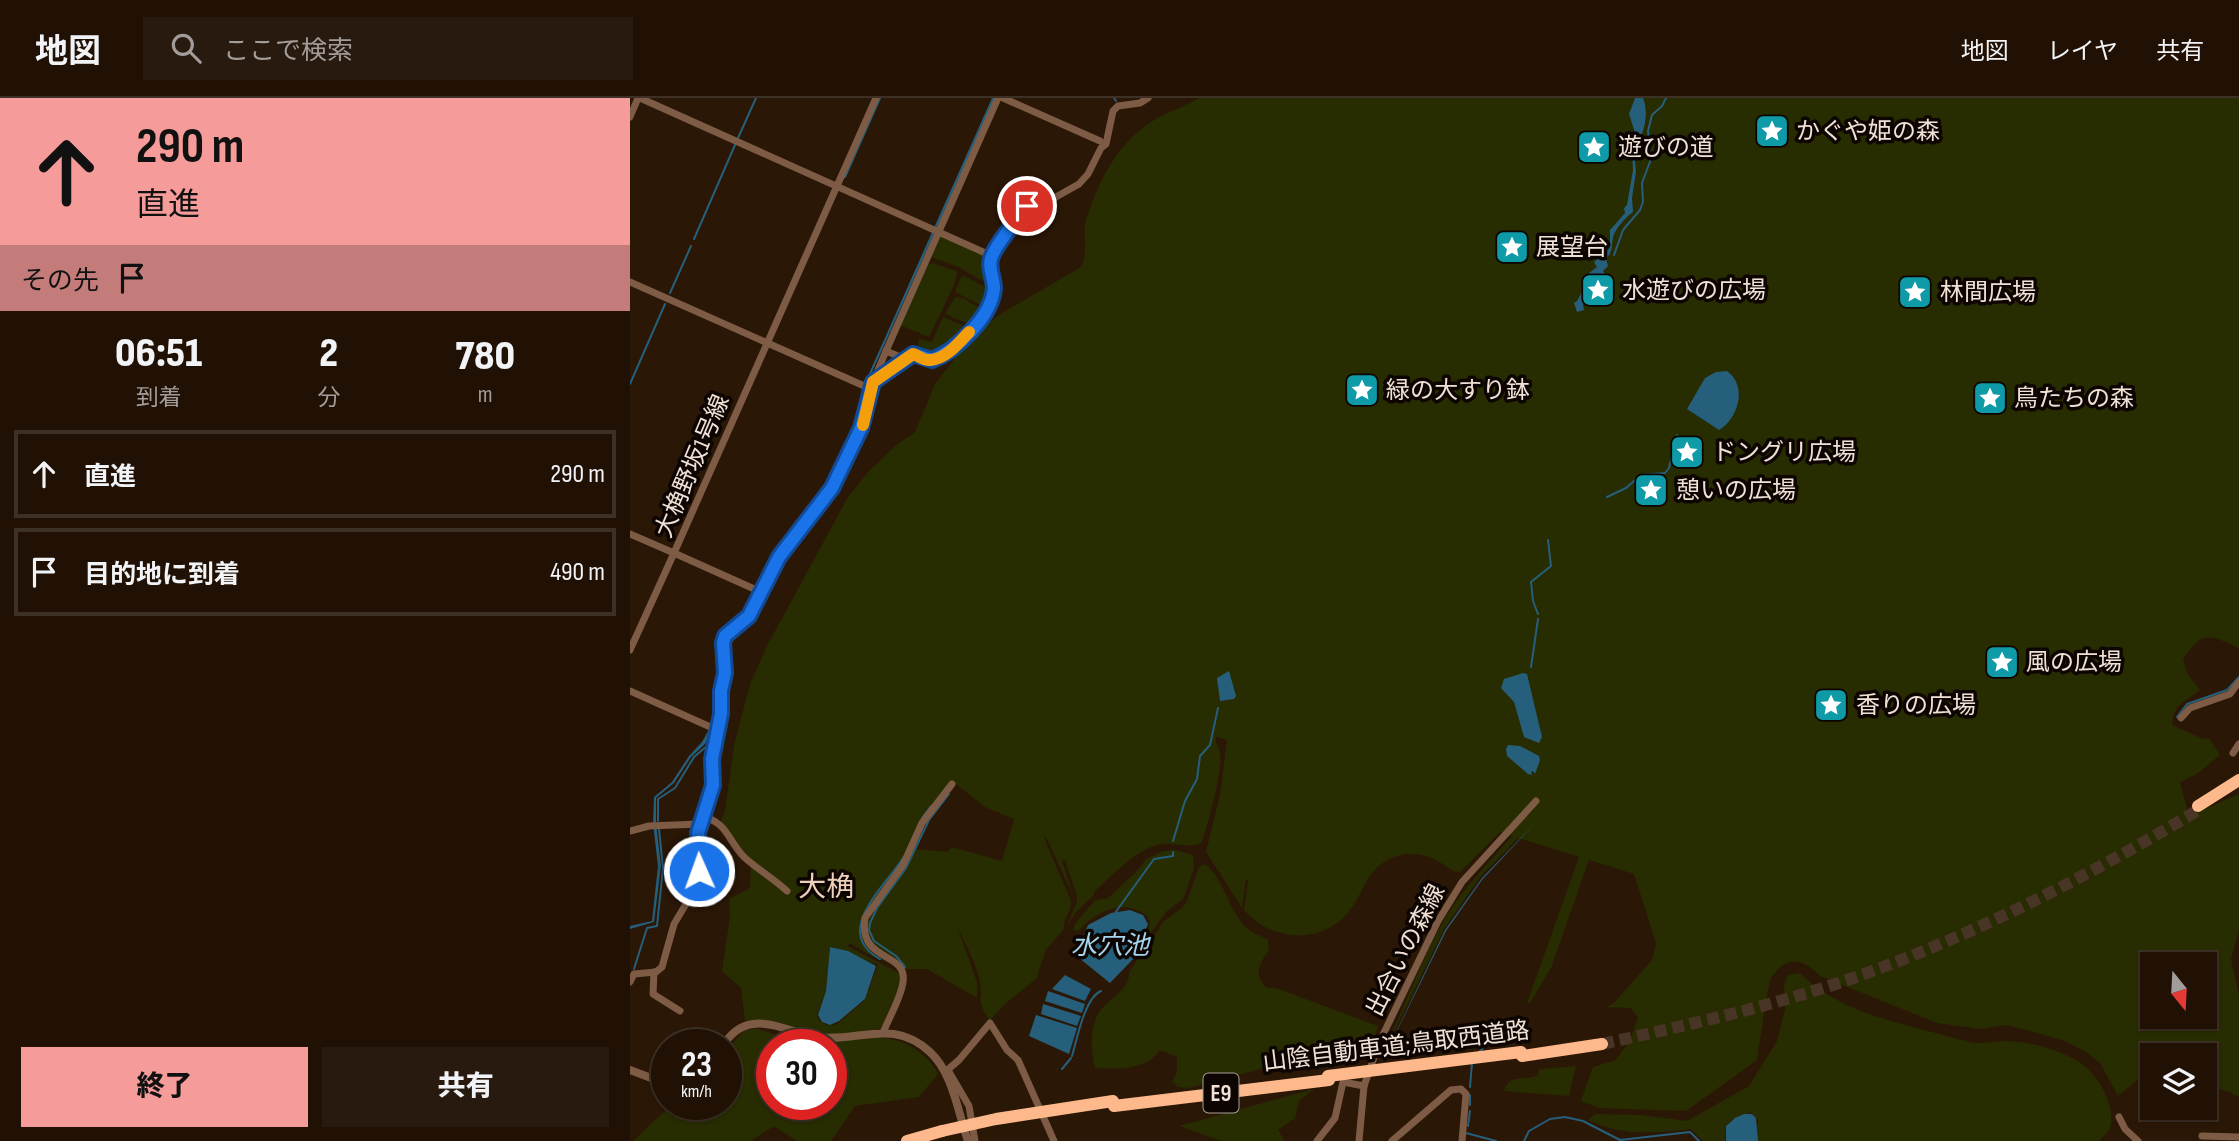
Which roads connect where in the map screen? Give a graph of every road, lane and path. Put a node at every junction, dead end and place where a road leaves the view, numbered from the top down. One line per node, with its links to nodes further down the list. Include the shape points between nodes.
1 (639, 98): 5 (street); 7 (street)
2 (876, 98): 7 (street, 大桷野坂1号線)
3 (1001, 98): 6 (street); 8 (street)
4 (1148, 98): 9 (street, via 1113,111 1108,140 1088,174 1040,206 1029,204)
5 (630, 117)
6 (1100, 141)
7 (837, 186): 8 (street); 11 (street, 大桷野坂1号線)
8 (938, 232): 9 (street); 12 (street)
9 (992, 256): 13 (street, via 993,293 981,318 939,358 927,360 913,354)
10 (630, 282): 11 (street)
11 (767, 343): 14 (street); 16 (street, 大桷野坂1号線)
12 (886, 351): 13 (street); 14 (street)
13 (905, 359): 14 (street)
14 (872, 385): 17 (street, via 861,428 832,488 779,557)
15 (630, 534): 16 (street)
16 (674, 553): 17 (street, 大桷野坂1号線); 18 (street)
17 (761, 593): 22 (street, via 745,621 725,636)
18 (630, 650)
19 (2239, 682): 21 (street, via 2230,694 2190,708)
20 (630, 691): 22 (street)
21 (2181, 718)
22 (717, 730): 29 (street, via 713,785)
23 (2239, 744): 24 (street)
24 (2233, 753)
25 (2239, 782): 28 (highway)
26 (952, 784): 38 (street, via 922,822 903,864 865,918 870,947 902,971 903,982)
27 (1536, 801): 43 (street, 出合いの森線, via 1452,896 1379,1043)
28 (2199, 808)
29 (701, 820): 30 (street); 32 (street, via 714,820 725,828); 34 (street, via 699,871 674,924 662,967)
30 (630, 831)
31 (744, 848): 32 (street)
32 (746, 858): 33 (street)
33 (787, 891)
34 (654, 972): 35 (street); 36 (street, via 653,994)
35 (631, 976)
36 (680, 1011)
37 (740, 1029): 38 (street, via 755,1023 818,1038)
38 (883, 1033): 41 (street, via 919,1044)
39 (1602, 1042): 45 (highway, 山陰自動車道;鳥取西道路 / E9, bridge, via 1113,1104)
40 (630, 1070): 42 (street)
41 (946, 1071): 50 (street); 51 (street, via 969,1105); 52 (street, via 990,1023 1018,1060)
42 (651, 1078)
43 (1364, 1086): 53 (street, via 1343,1082 1335,1118); 54 (street, 出合いの森線)
44 (2119, 1117): 57 (street)
45 (942, 1133): 48 (highway, 山陰自動車道;鳥取西道路 / E9); 49 (highway, 山陰自動車道;鳥取西道路 / E9)
46 (2202, 1136): 47 (street)
47 (2239, 1137)
48 (906, 1141)
49 (923, 1141)
50 (968, 1141)
51 (975, 1141)
52 (1054, 1141)
53 (1317, 1141)
54 (1359, 1141)
55 (1392, 1141): 56 (street, via 1451,1090 1461,1089 1466,1094)
56 (1462, 1141)
57 (2138, 1141)

